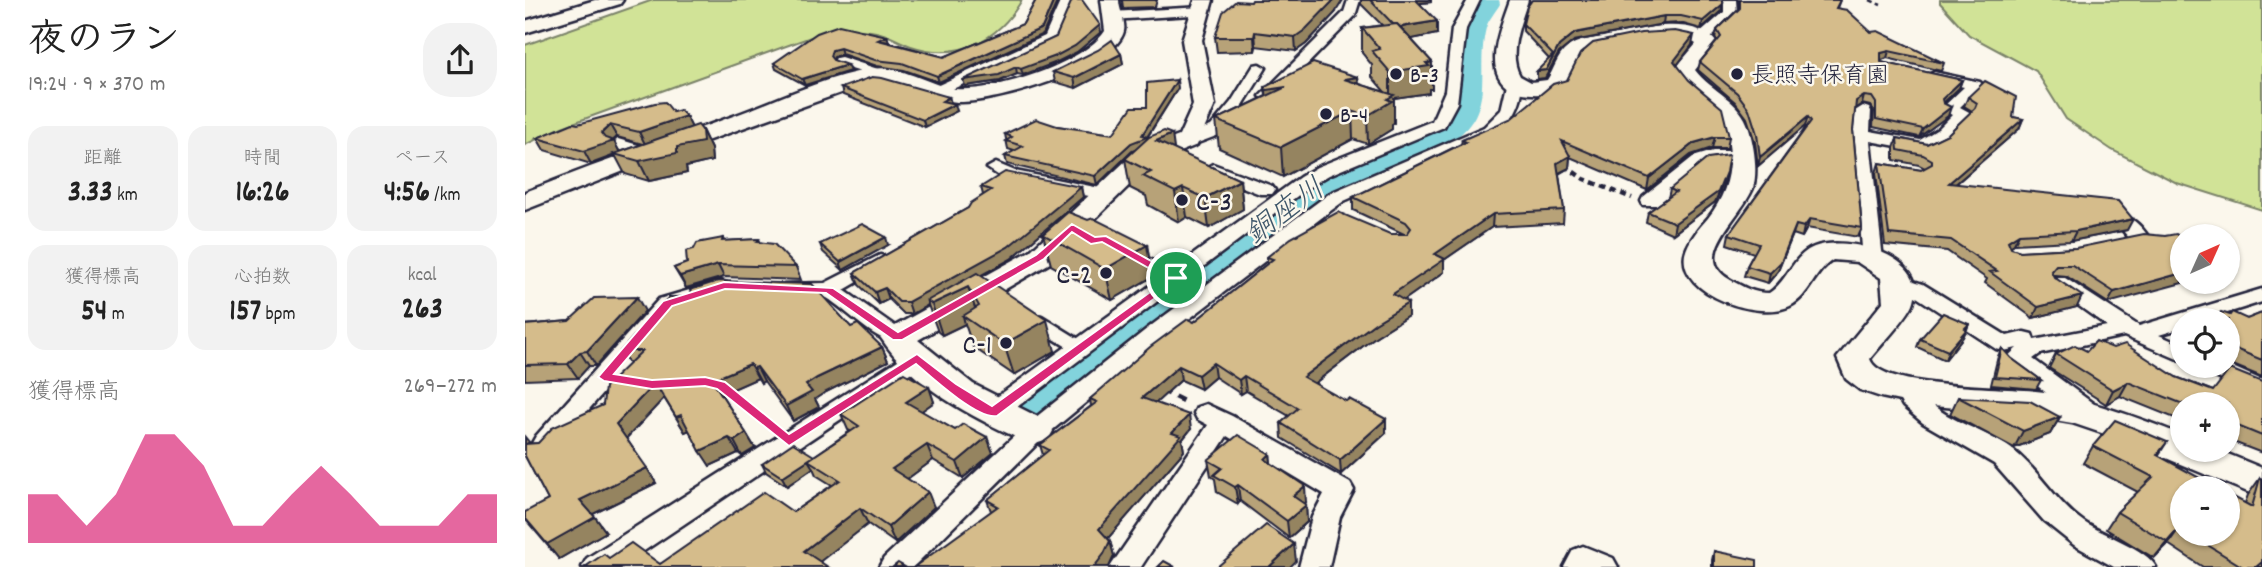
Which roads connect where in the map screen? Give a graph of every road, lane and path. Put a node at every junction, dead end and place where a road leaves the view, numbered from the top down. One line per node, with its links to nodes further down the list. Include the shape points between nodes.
1 (614, 0): 11 (street)
2 (1067, 0): 18 (street, via 1051,38)
3 (1354, 0): 20 (street, via 1350,13 1244,120)
4 (1474, 0): 37 (street, via 1460,26 1451,97 1438,124 1323,171)
5 (1519, 0): 17 (street, via 1505,45 1507,71)
6 (1730, 0): 12 (street, via 1731,13)
7 (1870, 0): 9 (path)
8 (1203, 5): 10 (street); 23 (street, via 1192,40 1204,105)
9 (1881, 5)
10 (1111, 8): 18 (street, via 1116,26 1113,36 1099,49 1059,70 1023,85 971,97)
11 (525, 27)
12 (1703, 38): 17 (street, via 1670,31 1586,46 1568,57 1555,85 1530,89); 25 (street, via 1705,47 1684,70 1737,125)
13 (841, 61): 16 (street)
14 (1259, 68): 20 (street)
15 (1915, 72): 21 (street, via 1975,85 1949,109 1963,113 1923,146)
16 (876, 73): 18 (street); 24 (street)
17 (1514, 84): 32 (street, via 1514,104 1507,118 1490,130 1337,197)
18 (937, 91)
19 (1863, 111): 21 (street)
20 (1217, 130): 23 (street)
21 (1861, 134): 36 (street, via 1870,164)
22 (618, 144): 24 (street)
23 (1193, 154): 28 (street); 29 (street, via 1163,148 1143,158)
24 (649, 155): 31 (street)
25 (1739, 156): 30 (street, via 1699,161); 36 (street, via 1741,185 1736,198 1711,229 1699,256 1701,266 1717,285 1738,296 1769,302 1786,296 1815,257 1847,252)
26 (1561, 163): 30 (path, via 1584,179)
27 (996, 168): 29 (street, via 1010,175)
28 (1266, 190)
29 (1104, 194): 45 (street, via 1077,231)
30 (1650, 201)
31 (525, 202)
32 (1322, 208): 33 (street); 48 (street)
33 (1347, 219)
34 (1123, 249): 37 (lane)
35 (896, 251): 40 (street)
36 (1873, 260): 38 (street, via 1893,273)
37 (1176, 278): 46 (street)
38 (1896, 281): 44 (street, via 2004,344); 52 (street, via 1898,304 1859,349 1853,365 1859,374 1886,389)
39 (2058, 282): 43 (street)
40 (829, 290): 45 (street); 58 (street, via 724,286 667,303)
41 (2262, 295): 43 (street)
42 (1028, 316): 46 (lane)
43 (2133, 331): 47 (street); 54 (street, via 2033,348 2017,359)
44 (2024, 339)
45 (907, 348): 53 (street, via 951,387); 57 (street)
46 (1081, 348): 53 (street)
47 (2170, 348)
48 (1114, 366): 55 (path); 56 (street)
49 (2237, 378): 51 (street)
50 (721, 385): 57 (path)
51 (2262, 389)
52 (1907, 391): 54 (street, via 2028,402); 66 (street, via 1909,399 1942,422 1998,453 2056,516 2094,543)
53 (992, 413): 56 (street)
54 (2089, 413): 59 (street)
55 (1214, 417): 62 (street); 63 (street, via 1340,490 1326,517)
56 (1035, 431): 61 (street)
57 (789, 441): 60 (street)
58 (539, 449)
59 (2262, 484)
60 (597, 567)
61 (894, 567)
62 (1125, 567)
63 (1314, 567)
64 (1579, 567): 65 (street, via 1583,558)
65 (1602, 567)
66 (2141, 567)

